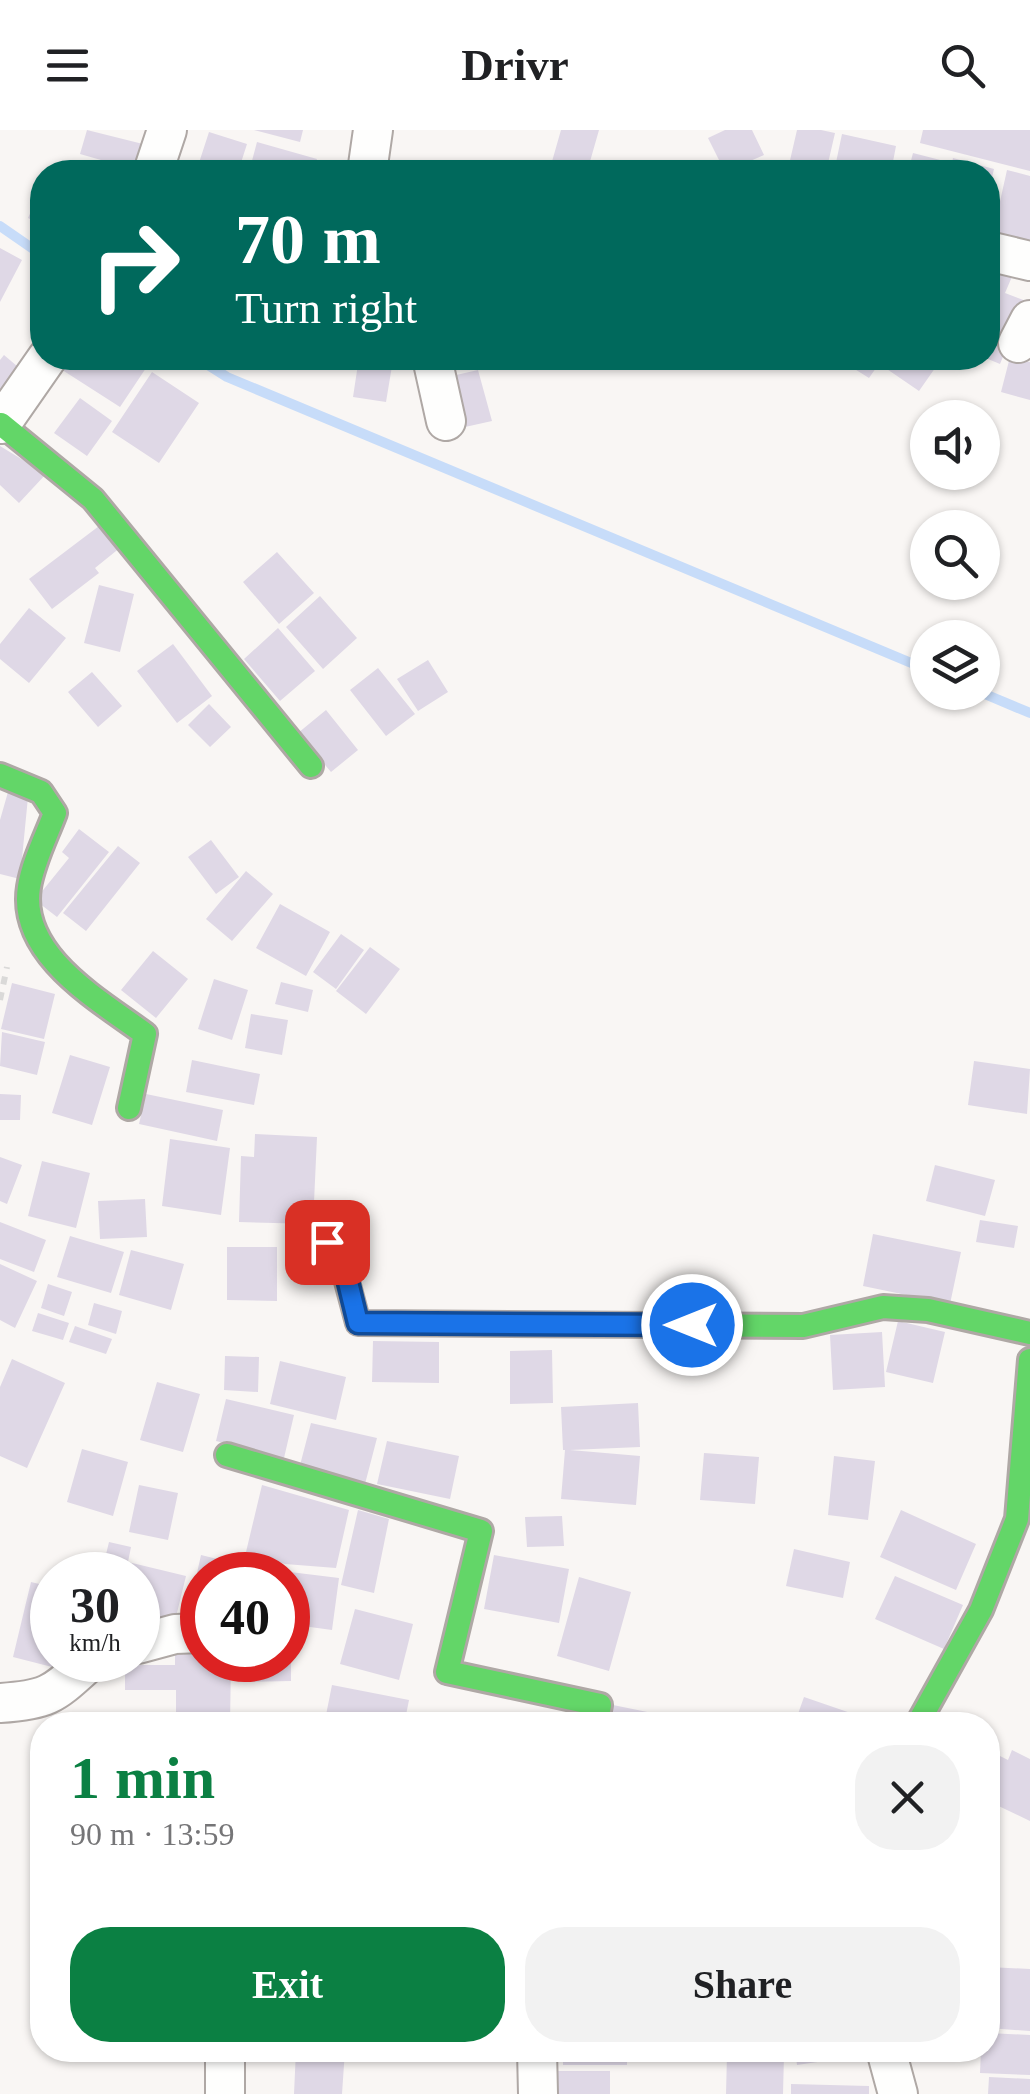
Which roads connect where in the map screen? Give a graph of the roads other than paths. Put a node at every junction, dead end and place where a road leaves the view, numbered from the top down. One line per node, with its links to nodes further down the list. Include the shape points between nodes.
1 (168, 130): 3 (street)
2 (373, 130): 4 (street)
3 (157, 160)
4 (369, 160)
5 (1000, 254): 6 (street)
6 (1030, 260)
7 (39, 370): 10 (street)
8 (435, 370): 9 (street)
9 (446, 421)
10 (1, 425): 11 (street, via 93,499)
11 (311, 766)
12 (0, 775): 13 (street, via 41,792 55,812 28,890 30,928 57,967 145,1034)
13 (129, 1108)
14 (327, 1242): 15 (street, via 346,1274 358,1323 803,1326 883,1307)
15 (1030, 1333)
16 (1030, 1360): 21 (street, via 1017,1519 981,1610)
17 (227, 1455): 20 (street, via 482,1531 447,1672 600,1704)
18 (66, 1682): 19 (street, via 31,1701)
19 (0, 1703)
20 (598, 1712)
21 (924, 1712)
22 (225, 2062): 25 (street)
23 (537, 2062): 26 (street)
24 (889, 2062): 27 (street)
25 (224, 2094)
26 (538, 2094)
27 (898, 2094)

